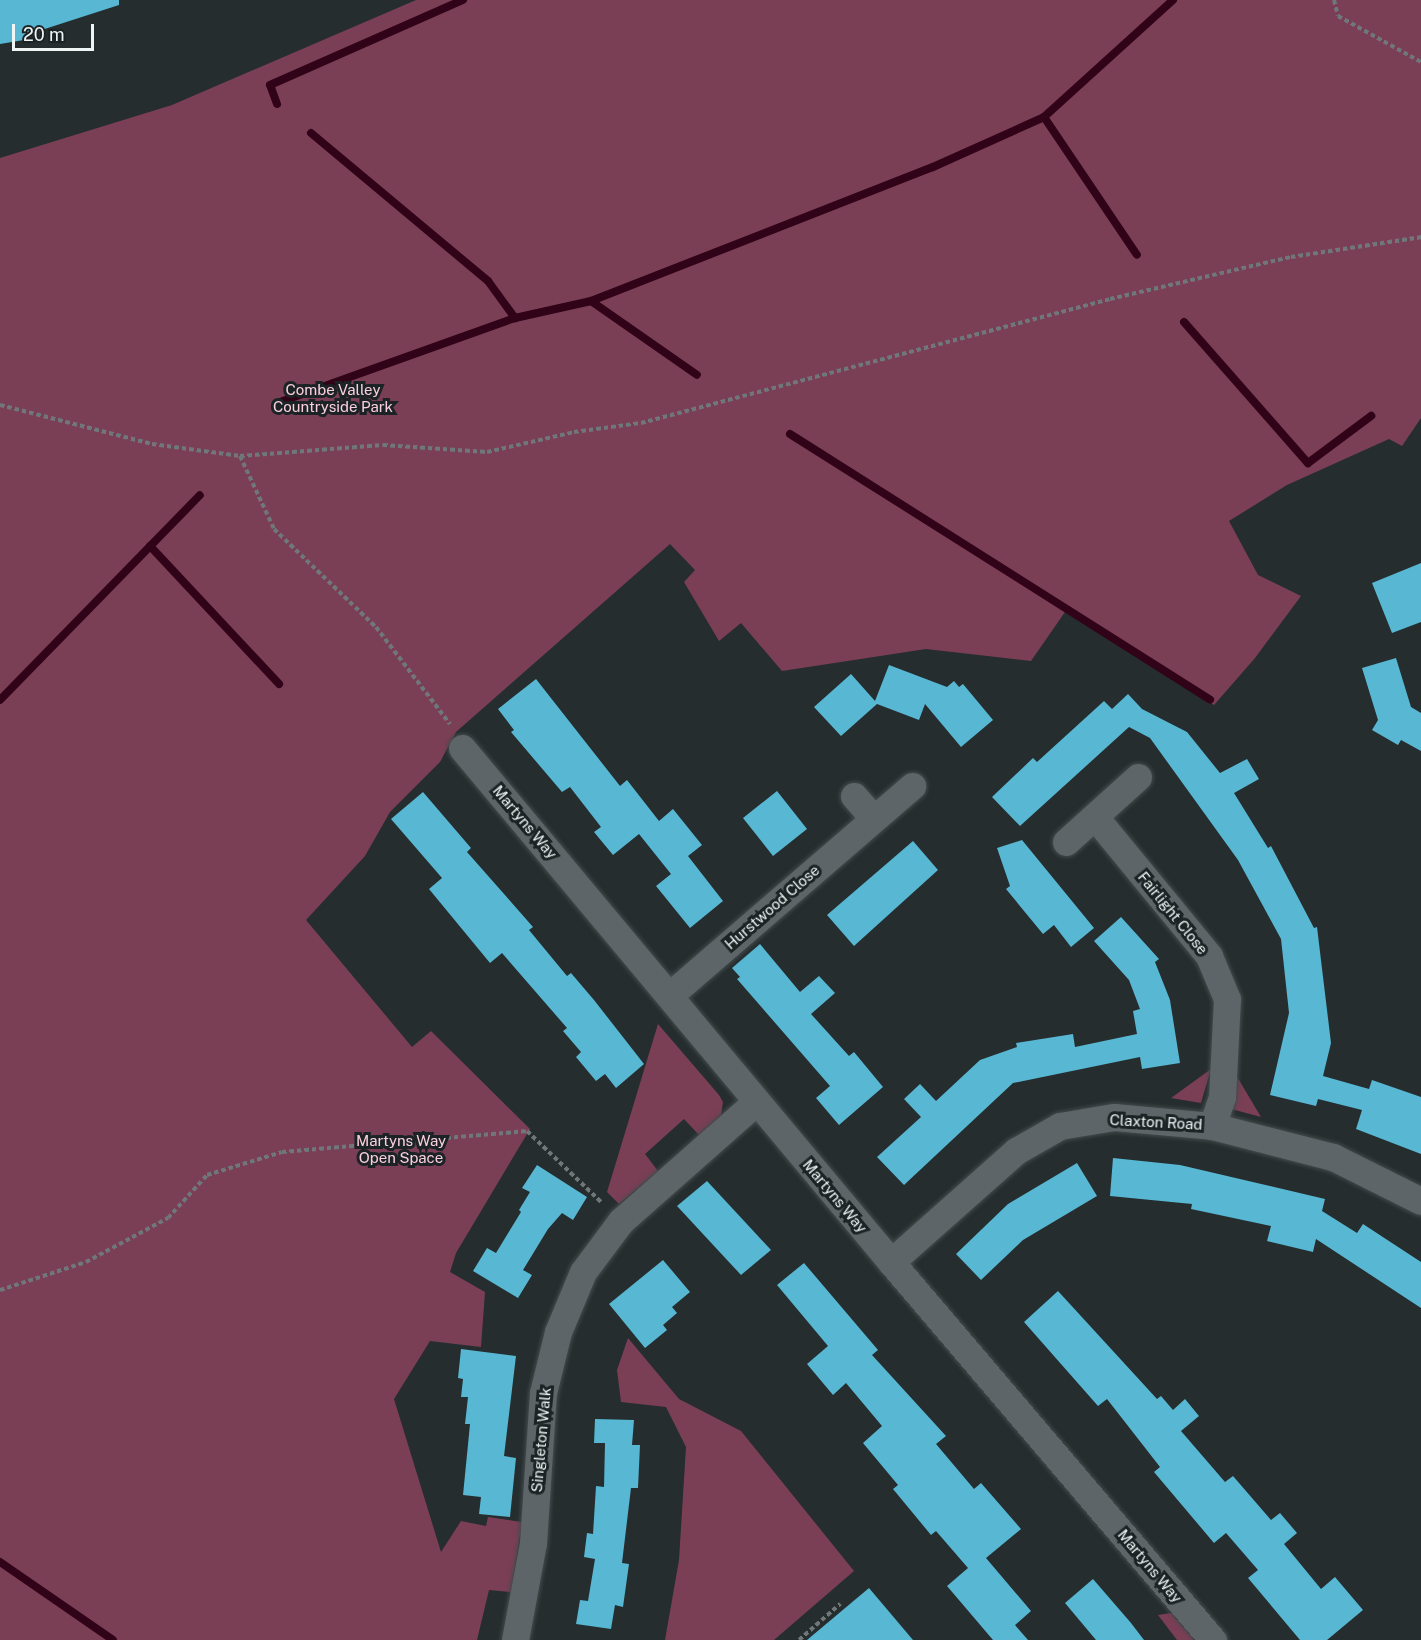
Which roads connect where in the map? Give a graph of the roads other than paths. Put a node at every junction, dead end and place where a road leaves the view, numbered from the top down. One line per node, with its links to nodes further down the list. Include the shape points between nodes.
1 (462, 748): 8 (street, Martyns Way)
2 (1138, 777): 5 (street)
3 (912, 786): 6 (street, Hurstwood Close)
4 (854, 796): 6 (street)
5 (1095, 817): 7 (street); 10 (street, Fairlight Close, via 1209,956 1227,999 1222,1097)
6 (873, 819): 8 (street, Hurstwood Close)
7 (1066, 842)
8 (670, 995): 9 (street, Martyns Way)
9 (756, 1102): 12 (street, Martyns Way); 13 (street, Singleton Walk, via 621,1221 583,1272 558,1332 543,1393 533,1543)
10 (1212, 1126): 11 (street, Claxton Road, via 1333,1157); 12 (street, Claxton Road, via 1114,1118 1060,1126 1016,1151)
11 (1421, 1201)
12 (891, 1262): 14 (street, Martyns Way)
13 (515, 1640)
14 (1213, 1640)

